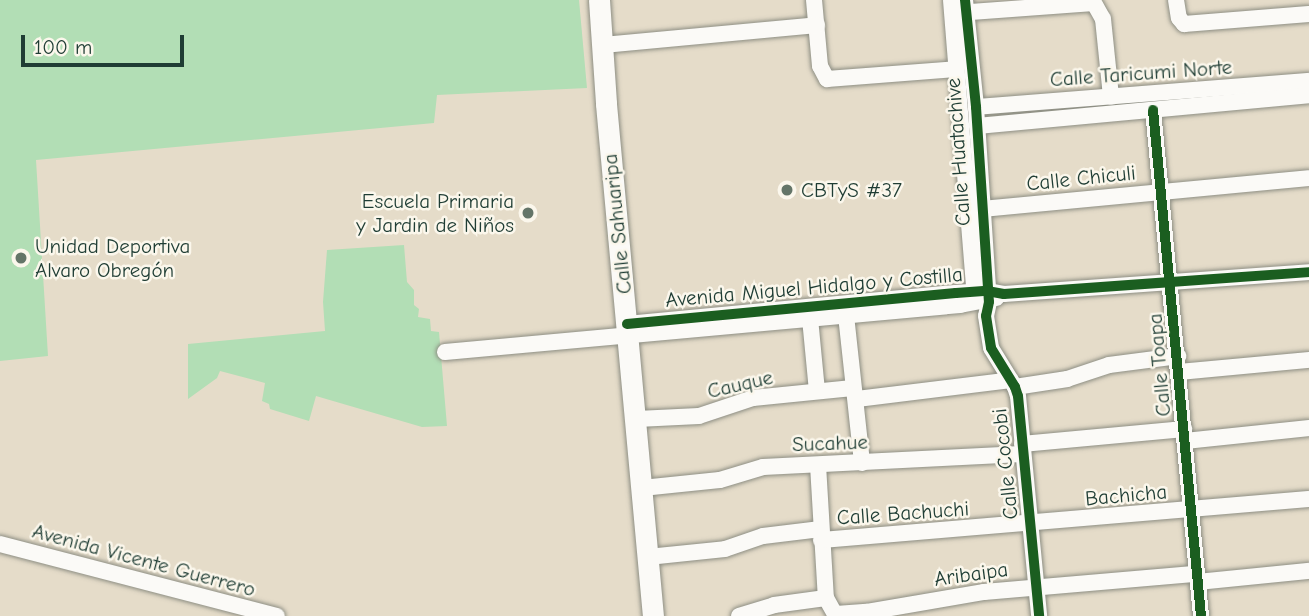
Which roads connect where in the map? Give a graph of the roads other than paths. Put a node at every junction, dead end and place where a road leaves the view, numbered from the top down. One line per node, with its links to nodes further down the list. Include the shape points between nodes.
1 (599, 0): 7 (main road, Calle Sahuaripa)
2 (814, 0): 6 (street)
3 (1176, 0): 5 (street, via 1184,24)
4 (959, 6): 8 (street, Calle Huatachive); 11 (street, via 1094,3 1104,19); 12 (street, Calle Huatachive)
5 (1309, 14)
6 (817, 24): 7 (street); 8 (street, via 820,66 827,79)
7 (603, 45): 23 (main road, Calle Sahuaripa)
8 (956, 69): 20 (street, Calle Huatachive)
9 (1309, 81): 11 (street, Calle Taricumi Norte)
10 (1309, 95): 13 (street, Calle Taricumi Norte)
11 (1111, 97): 12 (street, Calle Taricumi Norte)
12 (976, 107): 14 (street, Calle Huatachive)
13 (1153, 110): 14 (street, Calle Taricumi Norte); 16 (street, Calle Toapa)
14 (977, 126): 17 (street, Calle Huatachive)
15 (1309, 178): 16 (street, Calle Chiculi)
16 (1160, 191): 17 (street, Calle Chiculi); 19 (street, Calle Toapa)
17 (982, 209): 20 (street, Calle Huatachive)
18 (1309, 272): 19 (street, Avenida Miguel Hidalgo y Costilla)
19 (1171, 282): 20 (street, Avenida Miguel Hidalgo y Costilla); 26 (street, Calle Toapa)
20 (986, 300): 21 (street, Avenida Miguel Hidalgo y Costilla); 27 (street, Calle Cocobi, via 991,348)
21 (845, 309): 22 (street, Avenida Miguel Hidalgo y Costilla); 29 (street)
22 (809, 312): 23 (street, Avenida Miguel Hidalgo y Costilla); 28 (street)
23 (628, 329): 24 (street, Avenida Miguel Hidalgo y Costilla); 30 (main road, Calle Sahuaripa)
24 (445, 352)
25 (1309, 359): 26 (street)
26 (1179, 364): 27 (street, Cauque, via 1109,365 1067,379); 32 (street, Calle Toapa)
27 (1013, 383): 29 (street, Cauque); 33 (street, Calle Cocobi)
28 (817, 391): 29 (street, Cauque); 30 (street, Cauque, via 753,398 699,416)
29 (855, 394): 34 (street)
30 (637, 419): 36 (main road, Calle Sahuaripa)
31 (1309, 428): 32 (street, Sucahue)
32 (1185, 435): 33 (street, Sucahue); 38 (street, Calle Toapa)
33 (1022, 449): 34 (street, Sucahue); 39 (street, Calle Cocobi)
34 (862, 463): 35 (street, Sucahue)
35 (818, 465): 36 (street, Sucahue, via 755,468 720,480); 40 (street)
36 (642, 488): 42 (main road, Calle Sahuaripa)
37 (1309, 499): 38 (street, Bachicha)
38 (1191, 510): 39 (street, Bachicha); 44 (street, Calle Toapa)
39 (1030, 524): 40 (street, Calle Bachuchi); 45 (street, Calle Cocobi)
40 (821, 535): 42 (street, Calle Bachuchi, via 763,537 726,549); 46 (street)
41 (0, 544): 48 (street, Avenida Vicente Guerrero)
42 (648, 557): 50 (main road, Calle Sahuaripa)
43 (1309, 571): 44 (street, Aribaipa)
44 (1197, 578): 45 (street, Aribaipa); 53 (street, Calle Toapa)
45 (1036, 588): 47 (street, Aribaipa, via 962,595); 52 (street, Calle Cocobi)
46 (826, 598): 49 (street); 51 (street, via 765,607)
47 (867, 614): 49 (street, Aribaipa)
48 (269, 615)
49 (836, 615)
50 (653, 616)
51 (739, 616)
52 (1039, 616)
53 (1201, 616)

